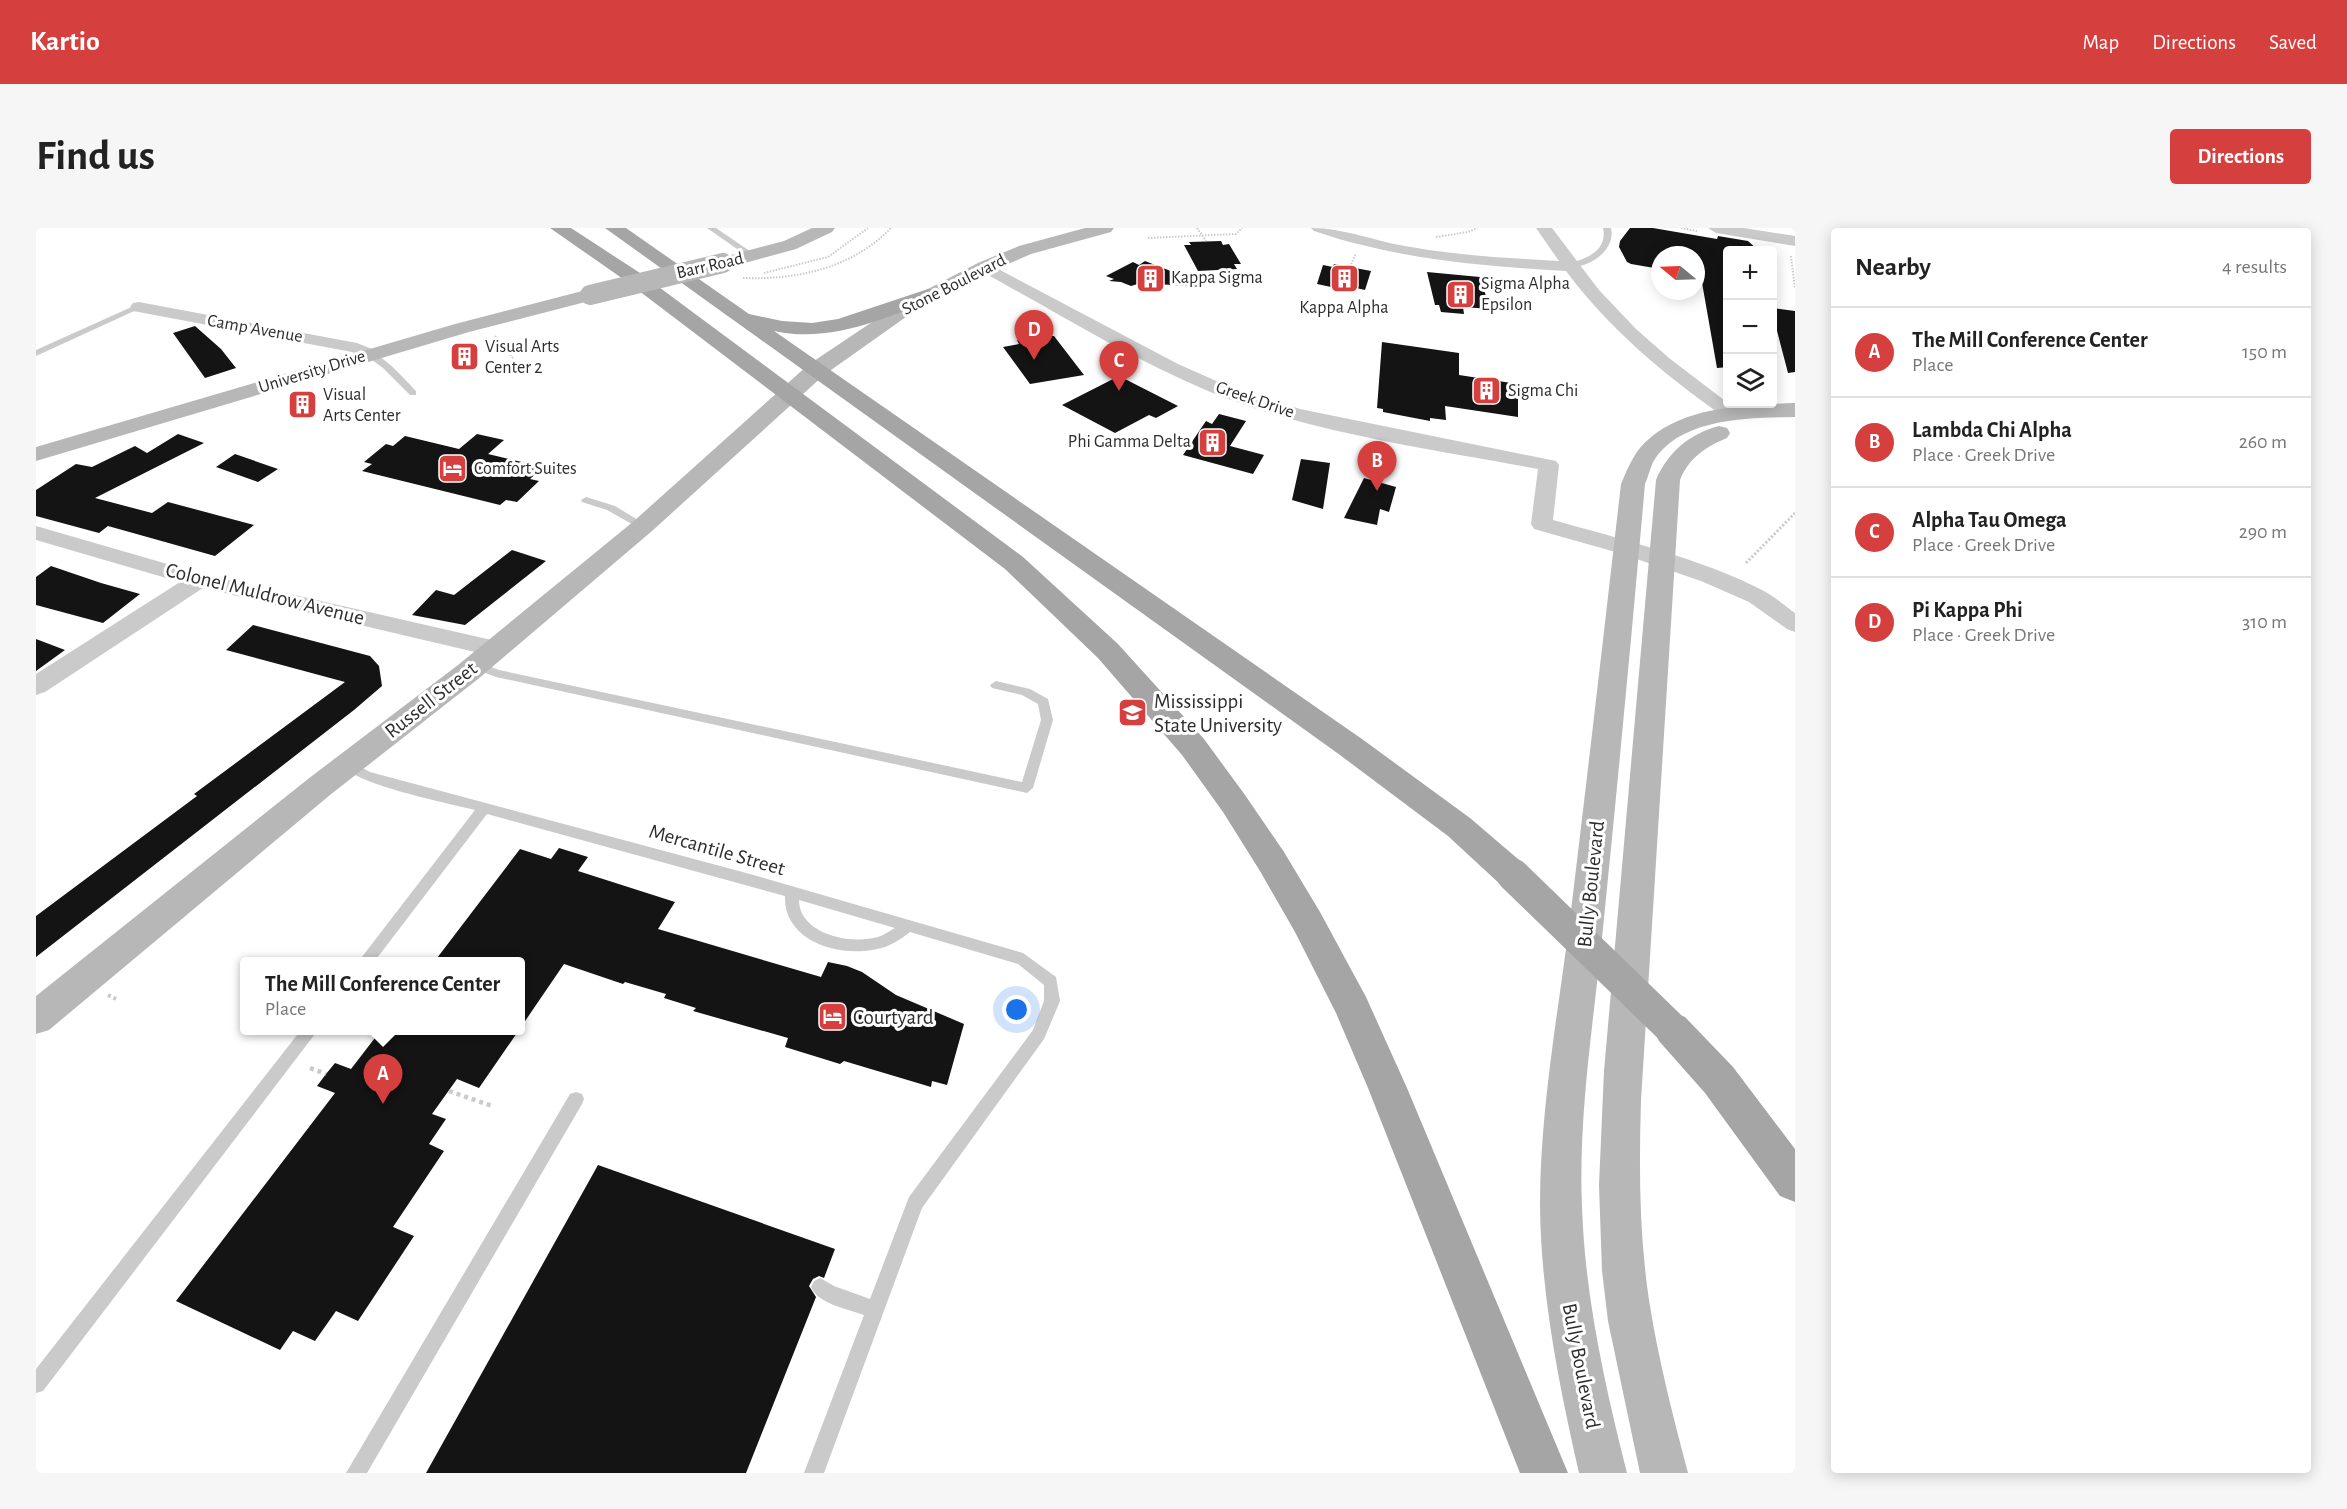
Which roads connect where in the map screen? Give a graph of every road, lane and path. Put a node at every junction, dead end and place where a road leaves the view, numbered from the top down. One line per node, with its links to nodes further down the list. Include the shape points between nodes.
1 (549, 228): 19 (main road)
2 (559, 228): 19 (main road)
3 (614, 228): 27 (main road)
4 (711, 228): 20 (lane)
5 (826, 228): 20 (street, Barr Road, via 798,243)
6 (891, 228): 23 (path, via 862,254 829,268 778,277)
7 (1105, 228): 22 (street, Stone Boulevard, via 1025,250)
8 (1197, 228): 15 (path)
9 (1242, 228): 15 (path, via 1236,234)
10 (1319, 228): 21 (street, via 1394,251)
11 (1545, 228): 21 (street)
12 (1607, 228): 21 (lane, via 1608,244 1601,252)
13 (1716, 228): 17 (street)
14 (1736, 228): 17 (lane)
15 (1203, 237): 16 (path); 18 (path)
16 (1148, 238)
17 (1795, 240)
18 (1206, 241)
19 (596, 253): 34 (main road)
20 (753, 256): 25 (street, Barr Road, bridge)
21 (1570, 266): 36 (street, via 1600,303 1644,346)
22 (985, 267): 24 (street, Stone Boulevard); 43 (street, Greek Drive, via 1216,388 1295,414 1549,465 1542,524)
23 (743, 278)
24 (935, 293): 27 (main road, via 814,330 773,325); 31 (street, Stone Boulevard, via 880,324)
25 (590, 295): 30 (street, University Drive)
26 (139, 307): 29 (lane); 30 (street, Camp Avenue, via 357,348)
27 (734, 314): 31 (main road)
28 (493, 334): 32 (path)
29 (36, 353)
30 (370, 355): 33 (lane); 38 (street, University Drive)
31 (816, 370): 34 (street, Russell Street); 63 (main road, bridge, via 1459,827 1672,1029 1719,1080)
32 (525, 373)
33 (413, 393)
34 (790, 395): 41 (street, Russell Street); 69 (main road, via 973,530 1063,605 1150,694 1235,805 1274,864 1341,985 1380,1070)
35 (1795, 410): 36 (street, Bully Boulevard)
36 (1731, 413): 43 (street, Bully Boulevard, via 1683,427 1643,457 1633,484)
37 (1795, 422): 44 (street, via 1726,430 1681,455 1668,480)
38 (36, 454)
39 (586, 500): 41 (lane, via 611,508)
40 (1795, 513): 45 (path)
41 (643, 526): 48 (street, Russell Street)
42 (36, 533): 46 (street, Colonel Muldrow Avenue)
43 (1627, 548): 44 (street); 70 (street, Bully Boulevard, via 1562,1150 1564,1266 1571,1328)
44 (1663, 560): 47 (street, via 1757,597); 71 (street, via 1619,1149 1627,1299)
45 (1746, 562)
46 (199, 580): 48 (street, Colonel Muldrow Avenue); 49 (street)
47 (1795, 624)
48 (486, 657): 50 (lane, via 506,675 1027,788 1047,720 1044,702 1026,692); 51 (street, Russell Street)
49 (36, 686)
50 (996, 686)
51 (348, 765): 52 (lane, Mercantile Street, via 366,776); 56 (street, Russell Street)
52 (484, 808): 53 (lane, Mercantile Street); 55 (lane)
53 (792, 892): 54 (lane, Mercantile Street); 54 (lane, via 791,908 799,924 824,939 858,945 879,943)
54 (907, 926): 65 (lane, Mercantile Street, via 1023,959 1051,982 1052,1001 1040,1034 915,1203)
55 (368, 957)
56 (42, 1004)
57 (307, 1035): 66 (lane)
58 (310, 1068): 59 (path)
59 (326, 1074)
60 (449, 1091): 62 (path)
61 (576, 1099): 67 (lane)
62 (492, 1106)
63 (1795, 1182)
64 (820, 1287): 65 (lane)
65 (874, 1309): 68 (lane)
66 (36, 1384)
67 (356, 1473)
68 (814, 1473)
69 (1544, 1473)
70 (1603, 1473)
71 (1664, 1473)

